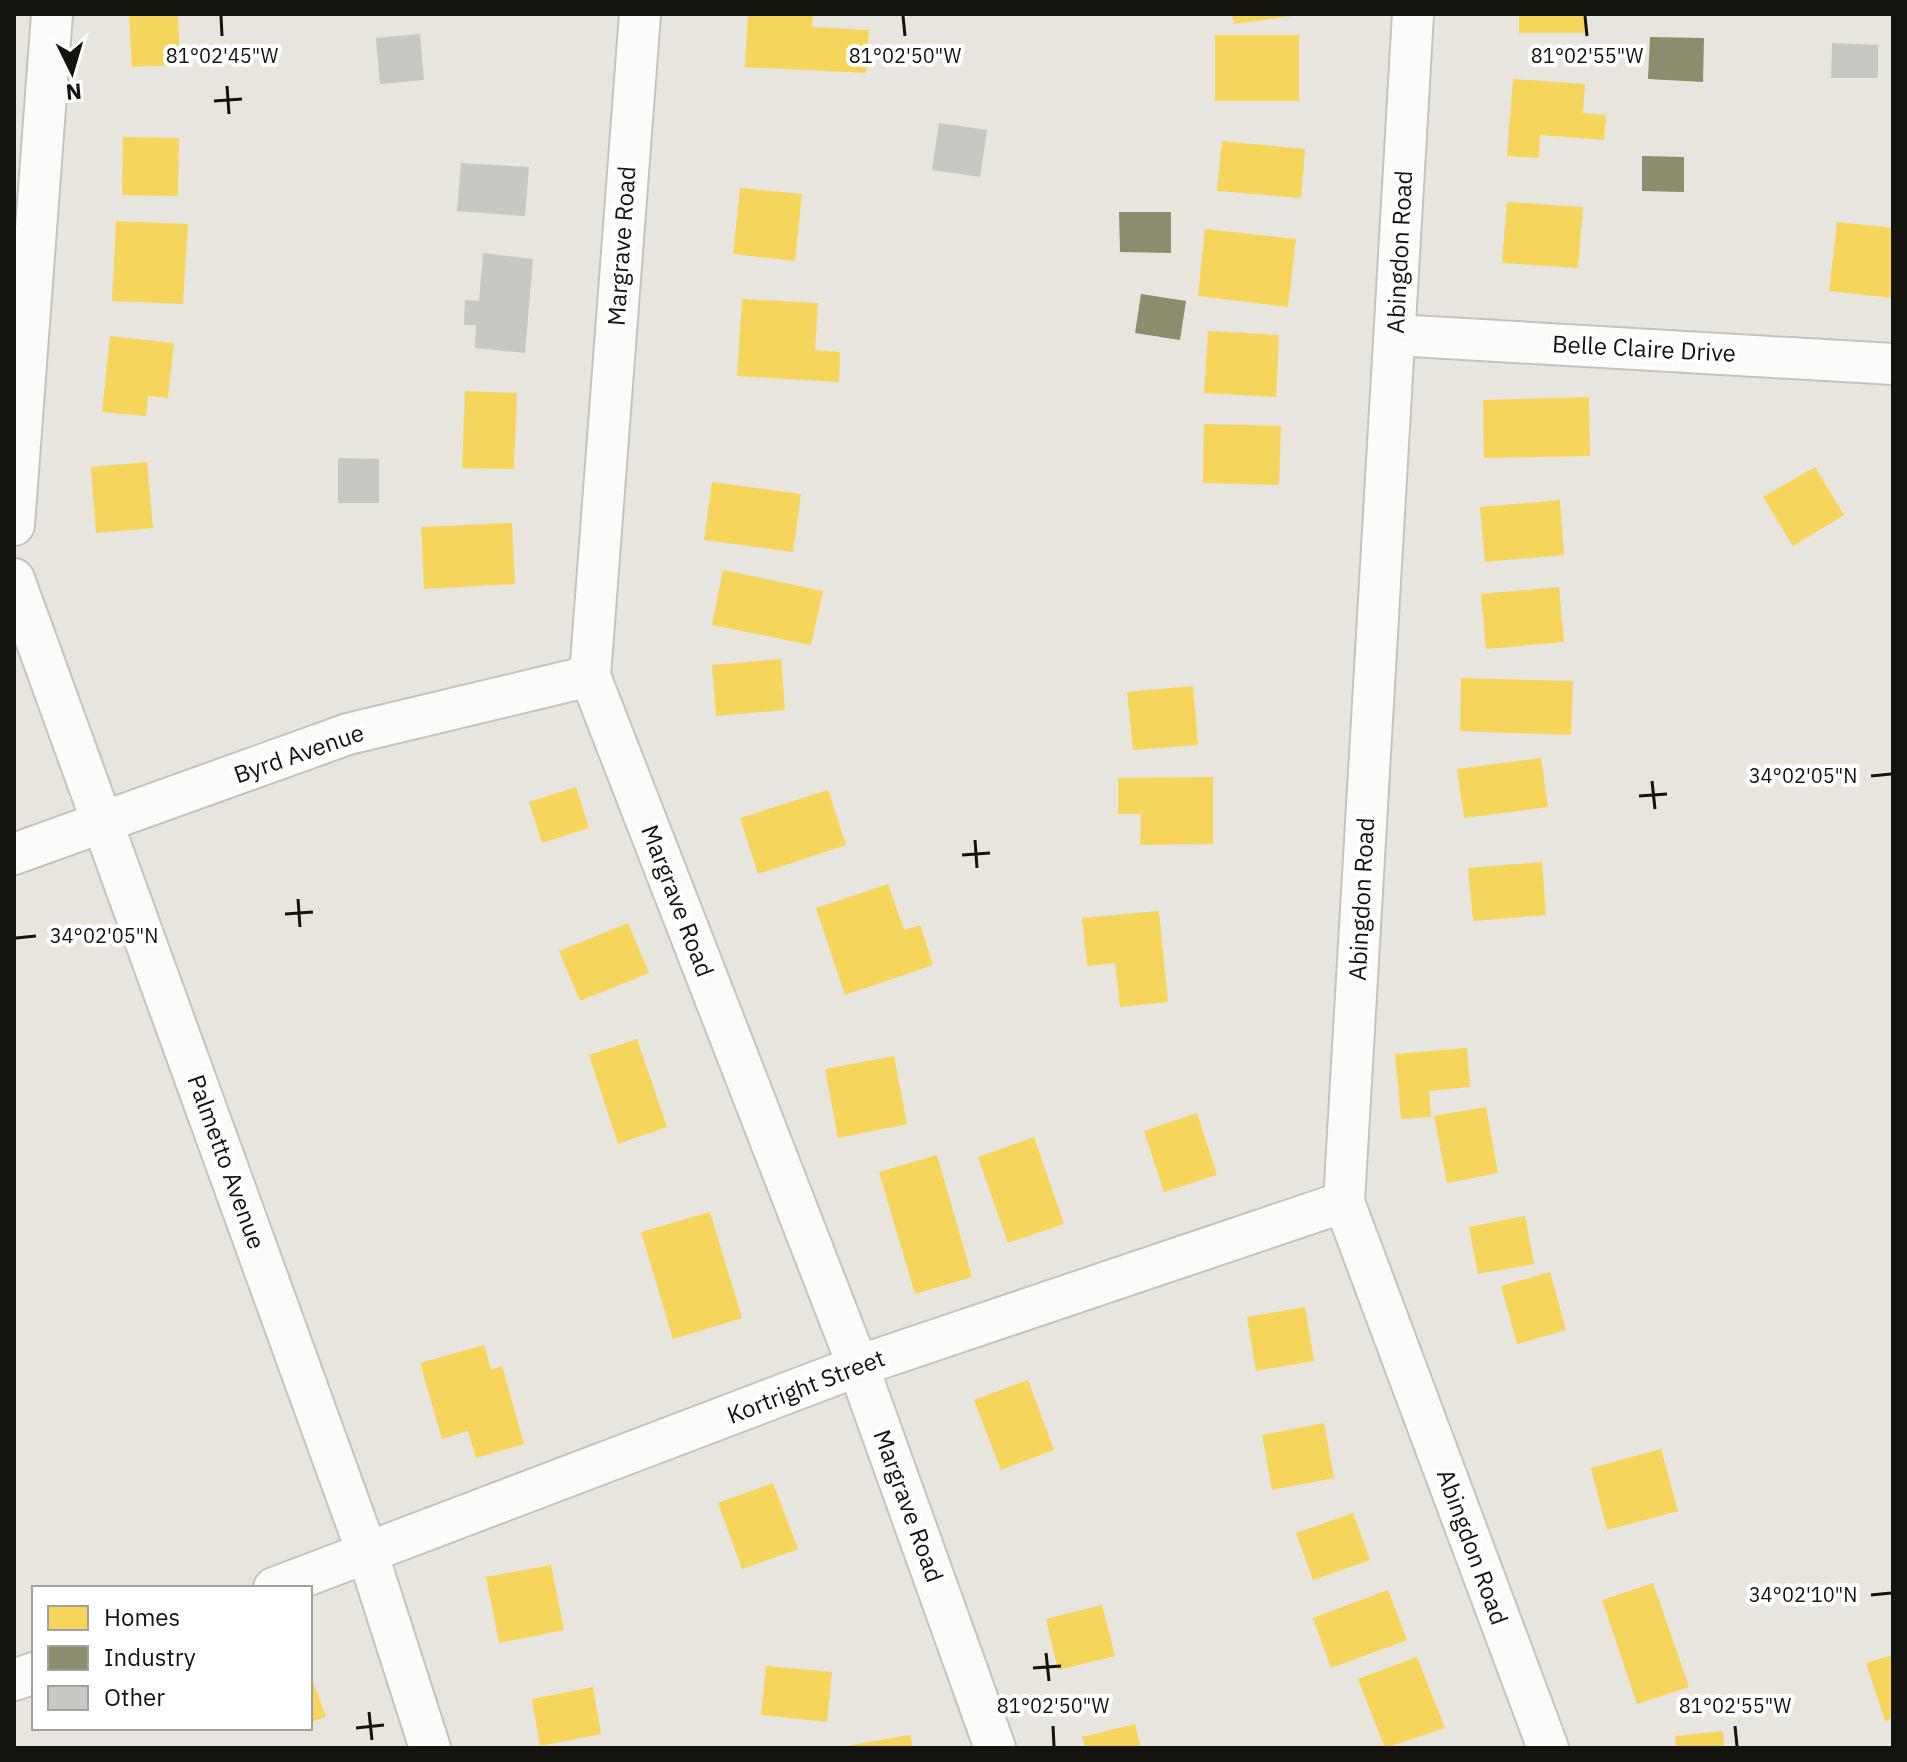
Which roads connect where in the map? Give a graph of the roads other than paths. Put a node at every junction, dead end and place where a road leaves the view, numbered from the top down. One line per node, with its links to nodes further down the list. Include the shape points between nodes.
1 (52, 14): 6 (street)
2 (640, 14): 8 (street, Margrave Road)
3 (1413, 14): 4 (street, Abingdon Road)
4 (1395, 335): 5 (street, Belle Claire Drive); 11 (street, Abingdon Road)
5 (1893, 364)
6 (14, 525)
7 (14, 579): 9 (street, Palmetto Avenue)
8 (590, 676): 9 (street, Byrd Avenue, via 348,734); 12 (street, Margrave Road)
9 (103, 825): 10 (street, Byrd Avenue); 13 (street, Palmetto Avenue)
10 (14, 854)
11 (1344, 1202): 12 (street, Kortright Street); 17 (street, Abingdon Road)
12 (858, 1366): 13 (street, Kortright Street); 16 (street, Margrave Road)
13 (368, 1555): 14 (street, Kortright Street); 15 (street, Palmetto Avenue)
14 (280, 1586)
15 (430, 1748)
16 (995, 1748)
17 (1548, 1748)

